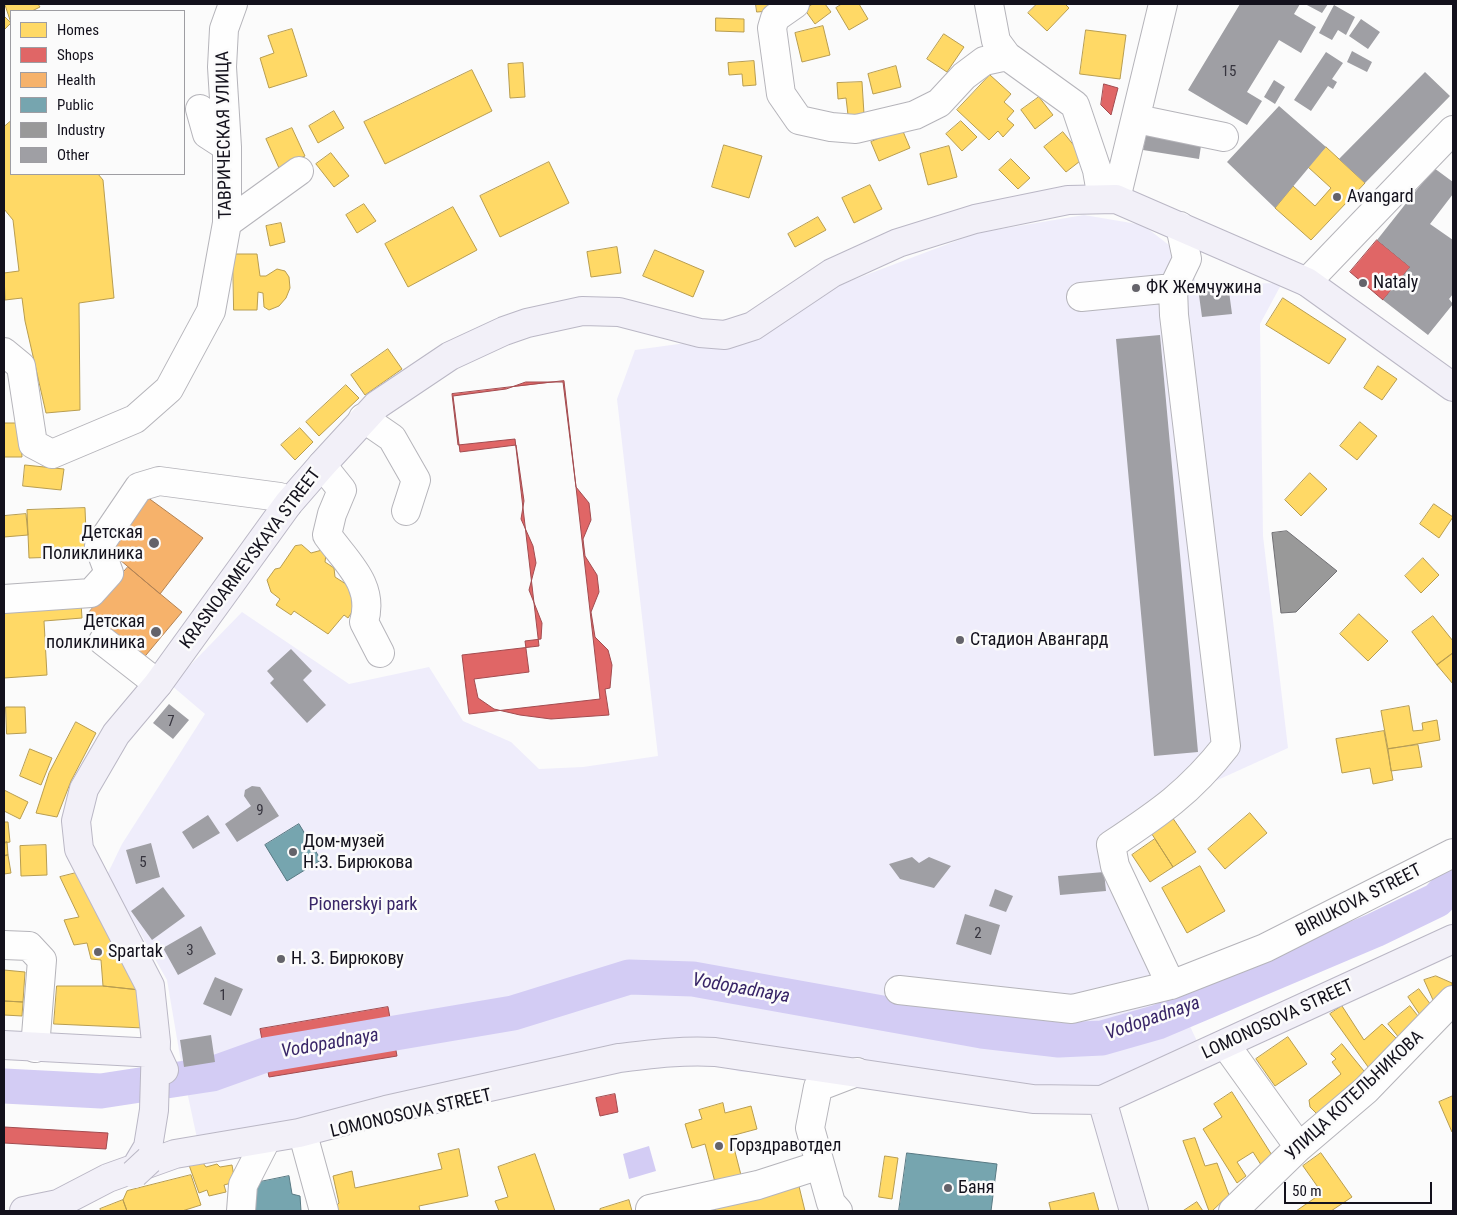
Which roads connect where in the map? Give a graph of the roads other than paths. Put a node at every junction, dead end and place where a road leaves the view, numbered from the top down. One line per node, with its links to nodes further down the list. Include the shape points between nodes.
1 (233, 4): 10 (street, ТАВРИЧЕСКАЯ УЛИЦА, via 224,29 222,67)
2 (795, 4): 5 (street, via 775,18 772,28 781,94 799,120 856,128 915,115 939,103 984,60)
3 (989, 4): 5 (street, via 996,41)
4 (1163, 4): 7 (street)
5 (1007, 56): 12 (street, via 1075,105)
6 (200, 109): 10 (street, via 208,134)
7 (1137, 119): 9 (street); 12 (street)
8 (1453, 130): 15 (street)
9 (1224, 137)
10 (227, 147): 13 (street, ТАВРИЧЕСКАЯ УЛИЦА)
11 (299, 171): 13 (street)
12 (1109, 199): 14 (main road); 20 (main road, KRASNOARMEYSKAYA STREET, via 1068,200 975,219 898,243 832,273 753,326 725,335 700,333 619,312 582,312 527,323 450,356)
13 (226, 223): 18 (street, ТАВРИЧЕСКАЯ УЛИЦА, via 211,311 169,389 135,419 52,454 33,444 21,366)
14 (1180, 226): 15 (main road); 16 (street, via 1187,259)
15 (1308, 282): 19 (main road)
16 (1173, 288): 17 (street); 31 (street, via 1226,746 1205,773 1169,806 1110,845 1115,866)
17 (1081, 297)
18 (4, 352)
19 (1453, 387)
20 (363, 418): 21 (main road, KRASNOARMEYSKAYA STREET); 23 (street, via 392,438 416,480)
21 (322, 465): 22 (main road, KRASNOARMEYSKAYA STREET); 26 (street, via 342,490 327,535 366,588 368,608 364,622)
22 (288, 504): 24 (street, via 280,497 159,481 139,487 99,546 109,573 91,593); 27 (main road, KRASNOARMEYSKAYA STREET)
23 (406, 511)
24 (4, 600)
25 (103, 642): 27 (street)
26 (380, 653)
27 (158, 684): 37 (main road, KRASNOARMEYSKAYA STREET, via 116,734 84,789 76,821 79,849 150,986)
28 (1453, 853): 31 (street, BIRIUKOVA STREET, via 1265,948)
29 (1453, 939): 34 (main road, LOMONOSOVA STREET)
30 (4, 945): 36 (street, via 29,946 42,960)
31 (1171, 985): 32 (street, BIRIUKOVA STREET, via 1072,1009)
32 (899, 990)
33 (1453, 1000): 42 (street, УЛИЦА КОТЕЛЬНИКОВА, via 1366,1090)
34 (1225, 1044): 39 (main road, LOMONOSOVA STREET); 42 (street)
35 (4, 1046): 36 (main road)
36 (35, 1048): 37 (main road)
37 (158, 1057): 43 (main road, via 153,1120); 43 (main road, via 163,1100)
38 (857, 1072): 39 (main road, via 1033,1099); 40 (main road, LOMONOSOVA STREET, via 793,1073 692,1059 627,1066); 43 (main road, via 687,1050 619,1058 386,1110 299,1133); 44 (street, via 818,1087 810,1128)
39 (1102, 1100): 51 (main road)
40 (304, 1138): 41 (main road, LOMONOSOVA STREET); 49 (street)
41 (264, 1144): 43 (main road, LOMONOSOVA STREET); 48 (street, via 243,1185)
42 (1299, 1147): 52 (street, УЛИЦА КОТЕЛЬНИКОВА)
43 (142, 1165): 45 (main road, LOMONOSOVA STREET)
44 (820, 1165): 46 (street, via 758,1185); 50 (street, via 831,1203)
45 (66, 1203): 47 (main road, LOMONOSOVA STREET)
46 (650, 1209)
47 (24, 1211)
48 (241, 1211)
49 (324, 1211)
50 (838, 1211)
51 (1134, 1211)
52 (1233, 1211)

